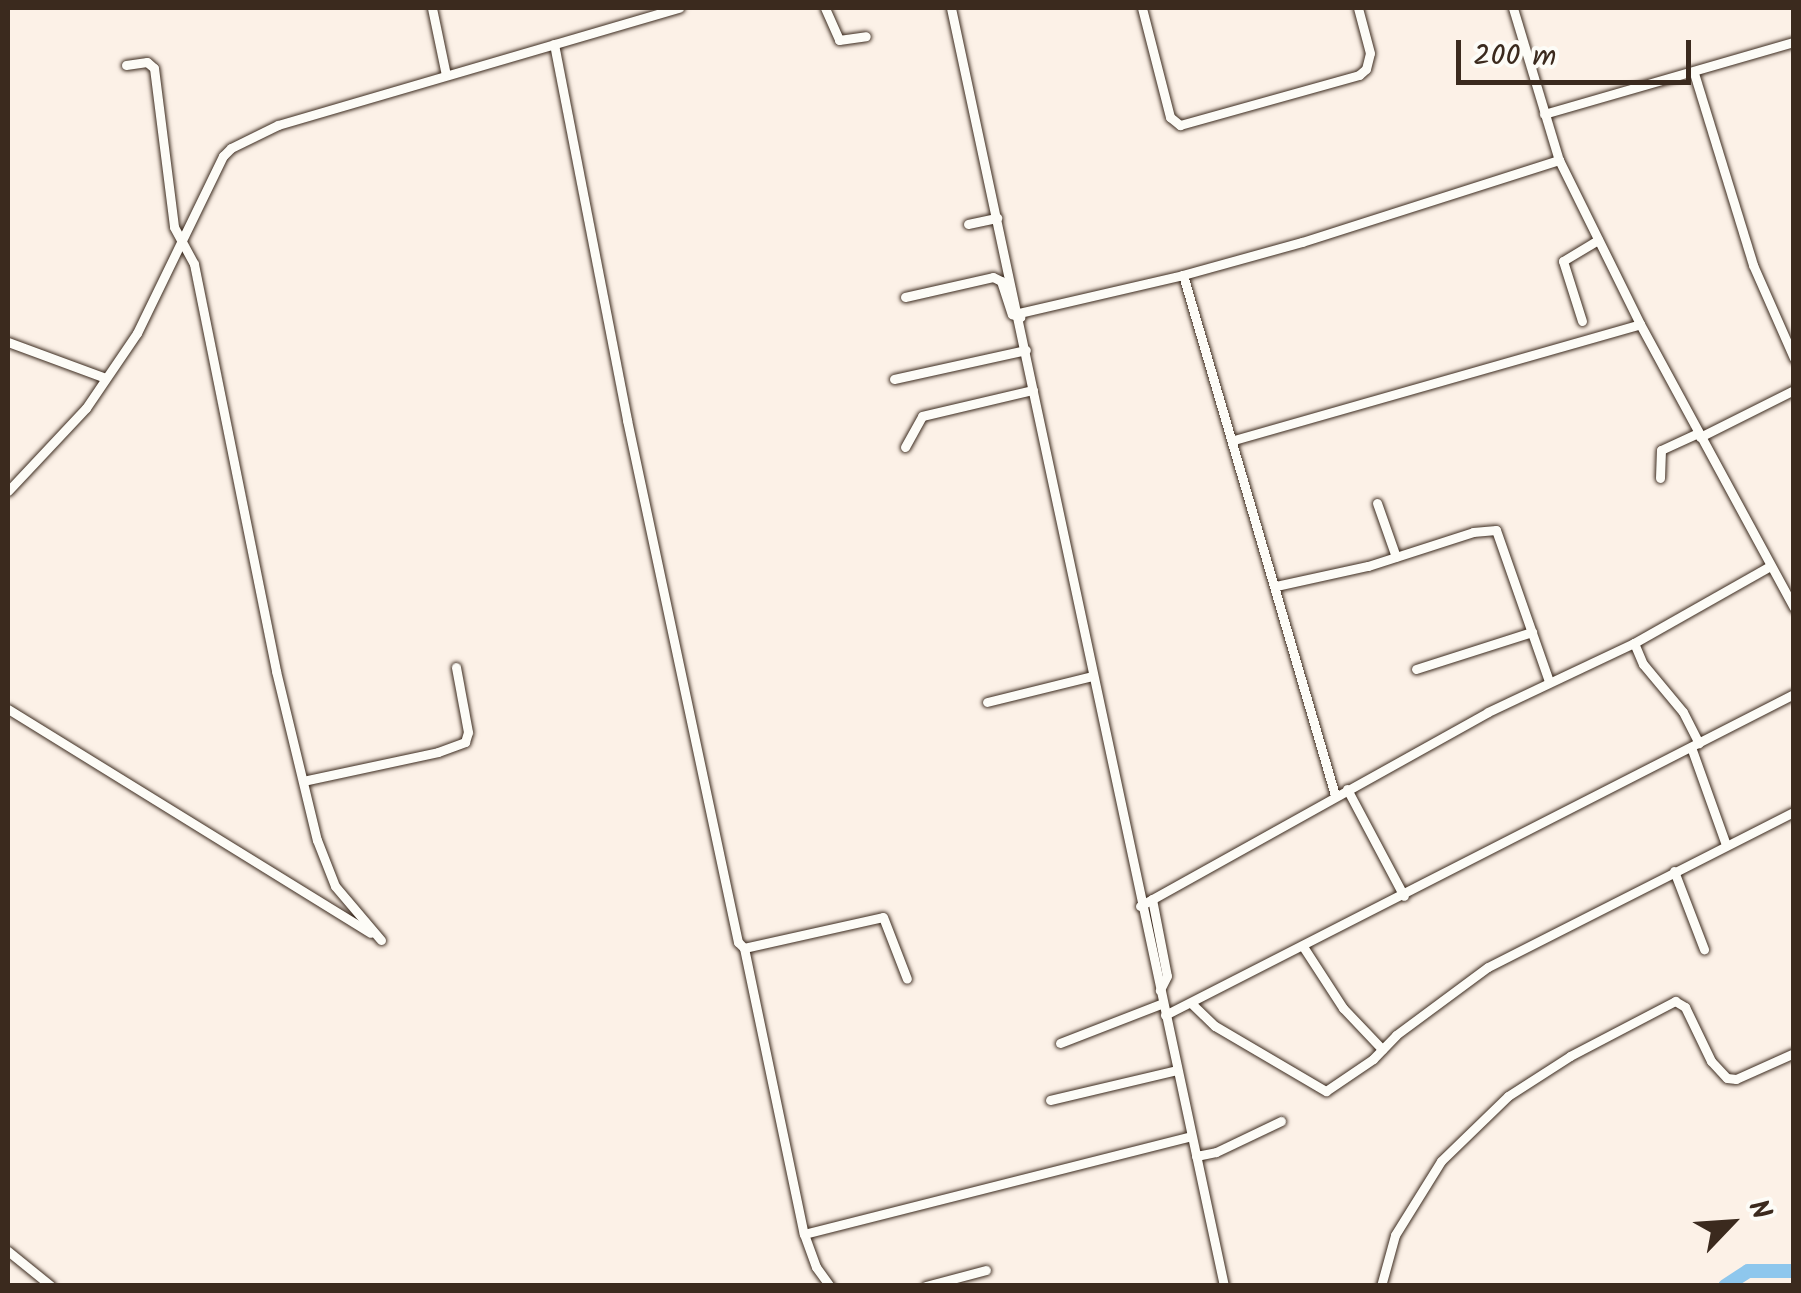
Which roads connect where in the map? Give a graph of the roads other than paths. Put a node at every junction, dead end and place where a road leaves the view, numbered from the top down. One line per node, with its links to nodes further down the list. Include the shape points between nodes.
1 (432, 8): 13 (street)
2 (679, 8): 10 (street)
3 (826, 8): 8 (street, via 839,40)
4 (952, 8): 16 (street)
5 (1142, 8): 6 (street, via 1170,116 1180,125 1358,75 1370,53)
6 (1358, 8)
7 (1513, 8): 14 (street)
8 (866, 36)
9 (1794, 42): 12 (street)
10 (554, 44): 13 (street); 61 (street, via 729,909)
11 (126, 65): 19 (street, via 148,62 154,68 174,228)
12 (1694, 72): 14 (street); 27 (street, via 1753,265)
13 (446, 75): 19 (street, via 278,125 231,148)
14 (1544, 114): 15 (street)
15 (1558, 160): 18 (street); 20 (street)
16 (998, 218): 17 (street); 22 (street)
17 (968, 224)
18 (1598, 240): 23 (street, via 1564,258); 24 (street)
19 (185, 241): 28 (street); 52 (street)
20 (1183, 275): 22 (street); 33 (street)
21 (904, 297): 22 (street, via 993,276 1012,314)
22 (1019, 315): 26 (street)
23 (1582, 321)
24 (1640, 324): 32 (street); 33 (street)
25 (8, 342): 28 (street)
26 (1026, 350): 29 (street); 30 (street)
27 (1794, 358)
28 (106, 378): 36 (street)
29 (894, 379)
30 (1033, 390): 34 (street, via 922,416); 46 (street)
31 (1794, 390): 32 (street)
32 (1699, 435): 35 (street, via 1661,450); 39 (street)
33 (1234, 440): 40 (street)
34 (905, 447)
35 (1660, 478)
36 (8, 491)
37 (1377, 503): 38 (street)
38 (1396, 557): 40 (street); 42 (street, via 1496,530)
39 (1770, 566): 41 (street); 43 (street)
40 (1276, 586): 54 (street)
41 (1794, 608)
42 (1532, 632): 45 (street); 47 (street)
43 (1634, 643): 47 (street); 51 (street, via 1683,712)
44 (456, 667): 52 (street, via 465,742)
45 (1416, 669)
46 (1092, 676): 49 (street); 60 (street)
47 (1550, 682): 53 (street)
48 (1794, 694): 51 (street)
49 (987, 702)
50 (8, 709): 52 (street, via 381,940 335,886)
51 (1695, 745): 56 (street); 58 (street)
52 (304, 781)
53 (1347, 789): 54 (street); 58 (street)
54 (1335, 795): 59 (street)
55 (1794, 812): 56 (street)
56 (1726, 844): 57 (street)
57 (1674, 870): 63 (street); 70 (street, via 1488,967)
58 (1404, 896): 62 (street)
59 (1152, 899): 60 (street); 65 (street, via 1166,976)
60 (1140, 906): 65 (street)
61 (744, 948): 64 (street, via 883,916); 77 (street)
62 (1304, 948): 67 (street); 70 (street, via 1343,1008)
63 (1704, 948)
64 (907, 979)
65 (1160, 990): 66 (street)
66 (1164, 1002): 68 (street); 69 (street)
67 (1191, 1004): 68 (street); 70 (street, via 1320,1091)
68 (1166, 1015): 72 (street)
69 (1060, 1044)
70 (1382, 1050)
71 (1794, 1052): 84 (street, via 1728,1078 1711,1061 1685,1007 1674,1001 1579,1051 1508,1096 1441,1161 1395,1234)
72 (1177, 1070): 73 (street); 75 (street)
73 (1050, 1100)
74 (1281, 1121): 76 (street)
75 (1191, 1136): 76 (street); 77 (street)
76 (1196, 1156): 83 (street)
77 (804, 1234): 81 (street)
78 (8, 1251): 80 (street)
79 (986, 1270): 82 (street)
80 (51, 1286)
81 (830, 1286)
82 (926, 1286)
83 (1224, 1286)
84 (1381, 1286)

